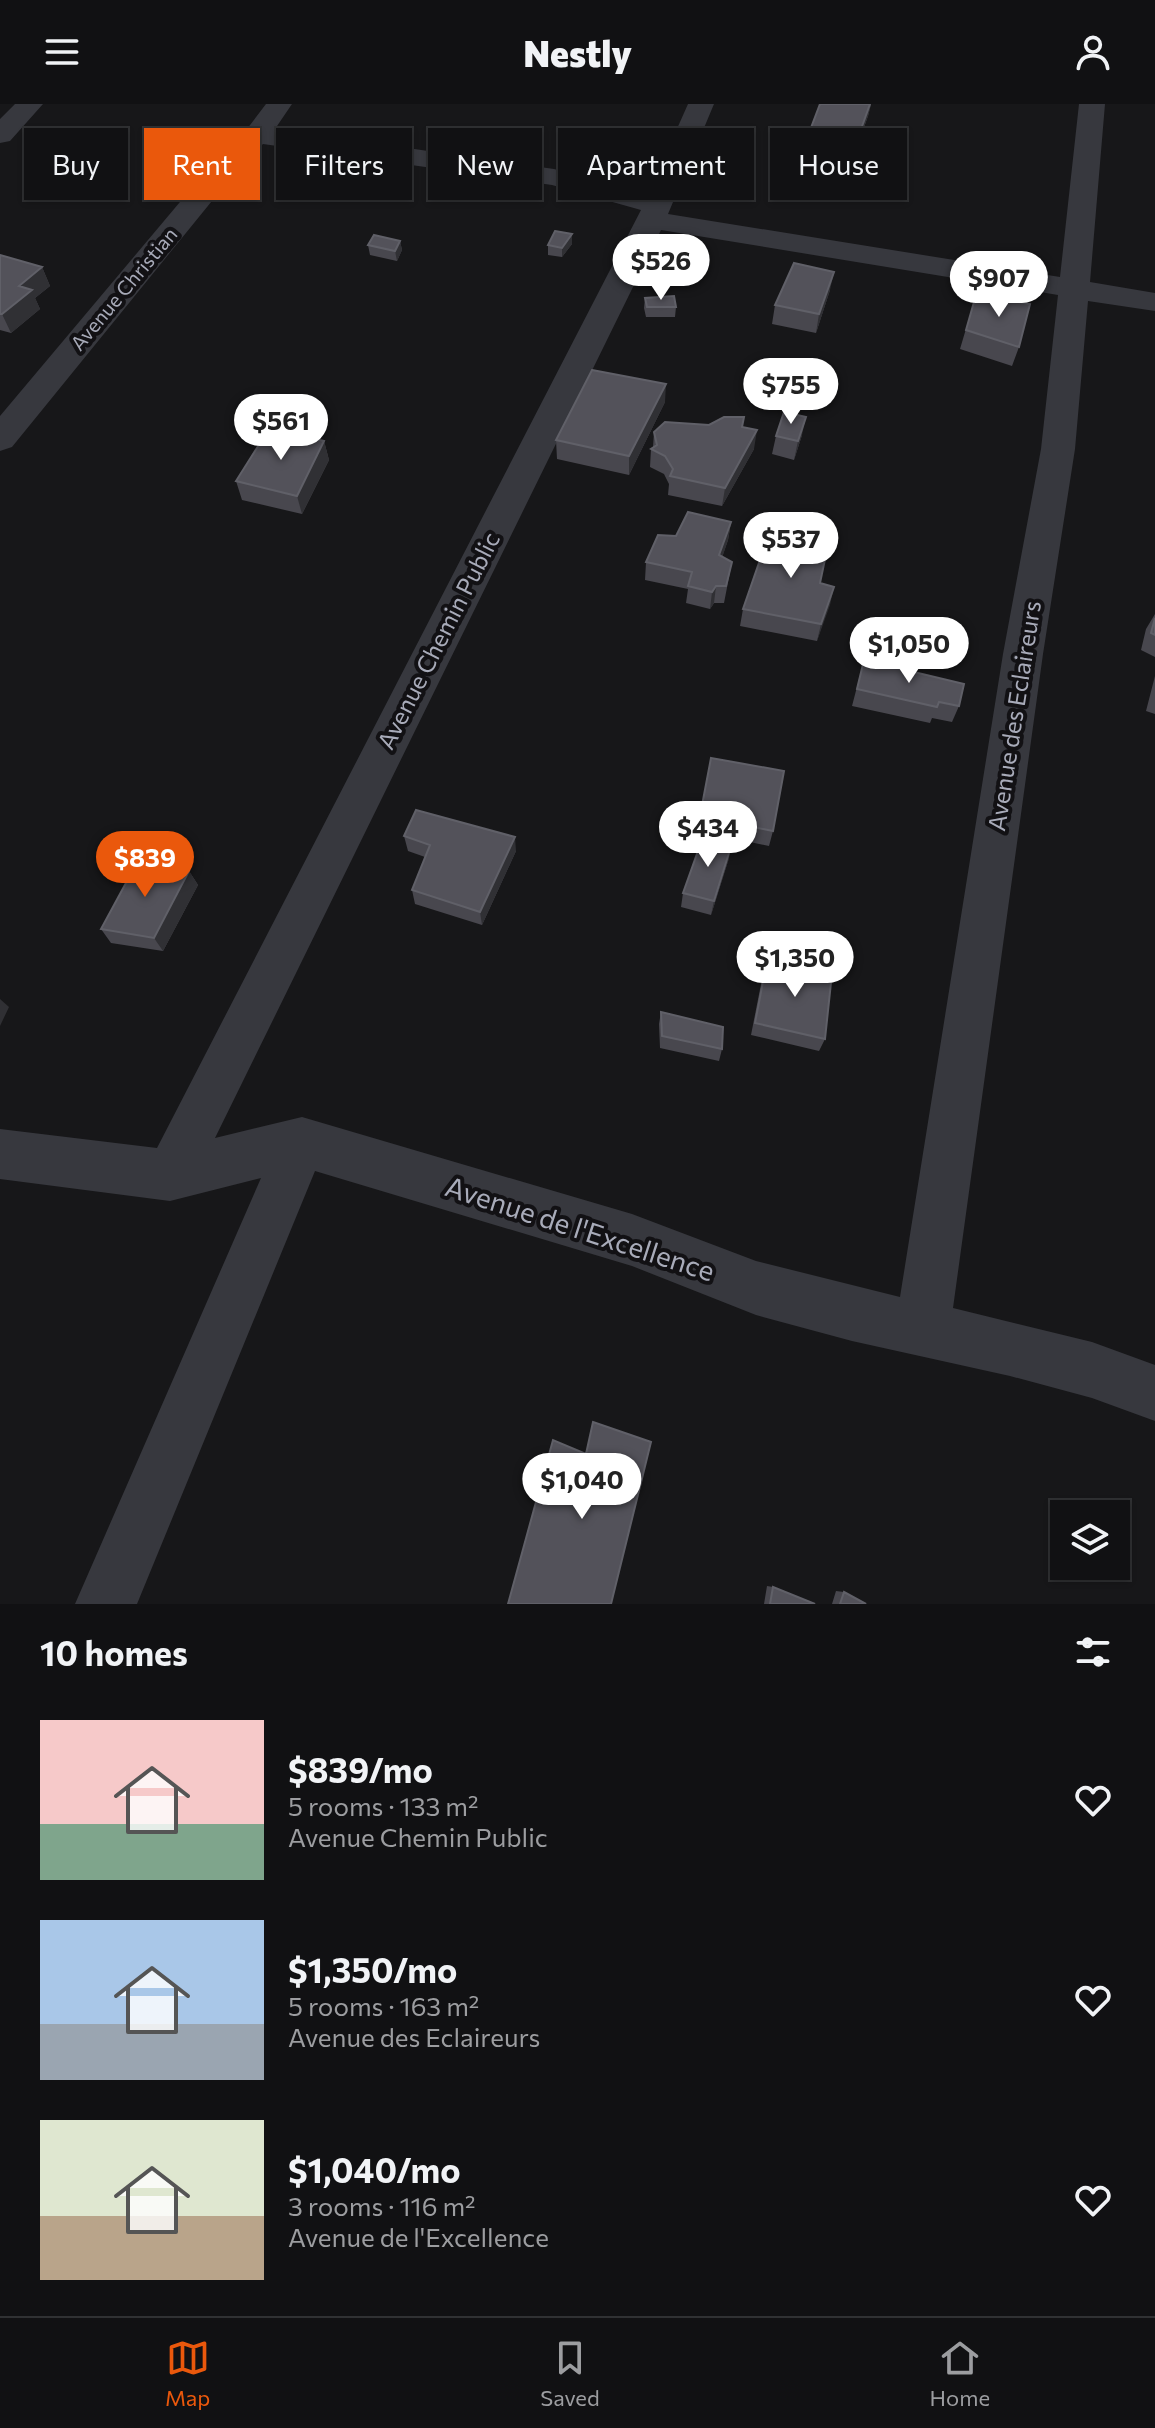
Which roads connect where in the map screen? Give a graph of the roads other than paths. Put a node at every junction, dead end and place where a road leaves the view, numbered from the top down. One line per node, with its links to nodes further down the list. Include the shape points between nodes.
1 (30, 104): 6 (street)
2 (279, 104): 5 (street, Avenue Christian)
3 (701, 104): 9 (street, Avenue Chemin Public)
4 (1092, 104): 10 (street, Avenue des Eclaireurs)
5 (260, 131)
6 (0, 135)
7 (260, 135): 9 (street, via 554,177)
8 (197, 200): 12 (street, Avenue Christian)
9 (654, 212): 10 (street); 15 (street, Avenue Chemin Public)
10 (1076, 292): 11 (street); 16 (street, Avenue des Eclaireurs, via 1058,449)
11 (1155, 302)
12 (0, 439)
13 (302, 1142): 15 (street); 16 (street, Avenue de l'Excellence, via 632,1240 756,1288); 18 (street)
14 (0, 1154): 15 (street)
15 (170, 1175)
16 (923, 1327): 17 (street, Avenue de l'Excellence, via 1092,1370)
17 (1155, 1393)
18 (106, 1604)

